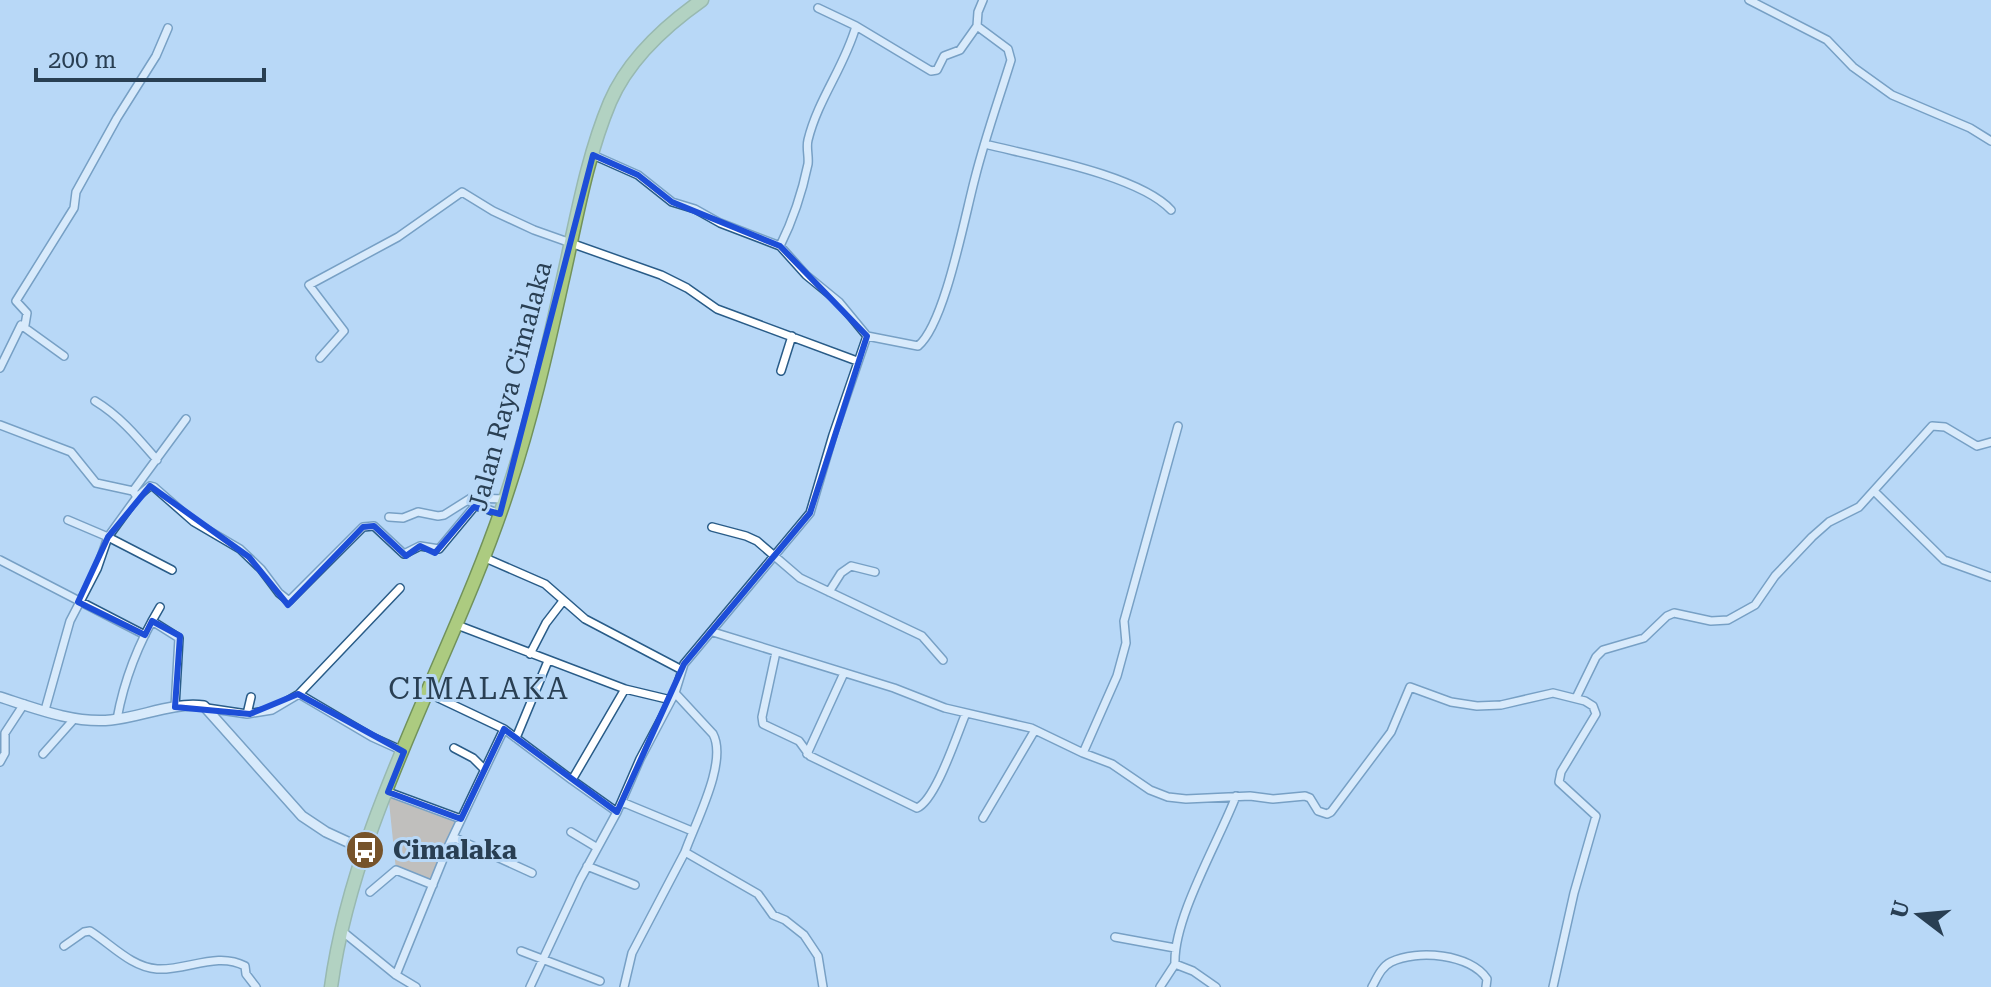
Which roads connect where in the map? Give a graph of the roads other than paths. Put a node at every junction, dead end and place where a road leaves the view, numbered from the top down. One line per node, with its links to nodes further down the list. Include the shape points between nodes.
1 (702, 0): 10 (highway, Jalan Raya Cimalaka, via 626,72)
2 (983, 0): 6 (street)
3 (1749, 0): 8 (street, via 1827,40 1892,95)
4 (818, 8): 5 (street)
5 (856, 26): 6 (street, via 934,72); 13 (street, via 810,135 797,207)
6 (977, 26): 9 (street, via 1008,49 1011,60)
7 (168, 28): 14 (street, via 76,192 74,208 16,301 27,313)
8 (1991, 141)
9 (985, 144): 11 (street, via 1106,176 1153,194); 16 (street, via 943,298 922,343)
10 (593, 155): 12 (highway, Jalan Raya Cimalaka); 13 (street, via 638,175 672,202)
11 (1171, 210)
12 (570, 244): 15 (street, via 661,275 717,309); 18 (street, via 462,192 398,237 309,285 344,331); 30 (highway, Jalan Raya Cimalaka)
13 (780, 246): 16 (street)
14 (25, 325): 17 (street); 20 (street, via 19,327)
15 (792, 336): 19 (street); 21 (street)
16 (867, 336): 19 (street)
17 (64, 356)
18 (320, 358)
19 (857, 361): 36 (street, via 810,513)
20 (0, 368)
21 (781, 371)
22 (95, 401): 27 (street)
23 (186, 419): 27 (street)
24 (0, 425): 29 (street, via 71,452 96,483)
25 (1178, 426): 77 (street, via 1124,621 1126,643 1117,676)
26 (1991, 442): 28 (street, via 1977,446 1945,427 1932,426)
27 (157, 460): 29 (street)
28 (1875, 492): 41 (street, via 1944,560); 63 (street, via 1821,529 1744,613 1711,621 1667,616 1644,638 1603,650)
29 (135, 494): 31 (street, via 154,487 194,522 240,549 289,601 363,527 374,526 407,554 420,546 439,549 474,507); 35 (street)
30 (505, 499): 31 (highway, Jalan Raya Cimalaka); 32 (street, via 471,498 438,516 418,512)
31 (500, 514): 37 (highway, Jalan Raya Cimalaka)
32 (389, 517)
33 (68, 520): 35 (street)
34 (712, 527): 36 (street, via 746,536)
35 (108, 537): 39 (street); 45 (street)
36 (776, 556): 43 (street, via 800,578); 49 (street)
37 (483, 557): 44 (street, via 545,584); 48 (highway, Jalan Raya Cimalaka)
38 (0, 560): 45 (street)
39 (172, 570)
40 (875, 572): 43 (street, via 851,566)
41 (1991, 577)
42 (400, 588): 59 (street)
43 (829, 592): 53 (street, via 922,636)
44 (563, 601): 52 (street); 55 (street, via 597,626)
45 (78, 602): 50 (street); 66 (street)
46 (160, 607): 47 (street)
47 (152, 621): 50 (street); 65 (street, via 179,638)
48 (457, 625): 52 (street); 58 (highway, Jalan Raya Cimalaka)
49 (713, 632): 51 (street); 55 (street)
50 (145, 635): 71 (street)
51 (776, 652): 56 (street); 79 (street, via 762,722 799,741)
52 (530, 654): 54 (street)
53 (943, 660)
54 (548, 661): 57 (street); 74 (street)
55 (682, 670): 62 (street)
56 (844, 673): 68 (street); 79 (street)
57 (625, 689): 62 (street); 82 (street)
58 (428, 693): 72 (street); 76 (highway, Jalan Raya Cimalaka)
59 (301, 696): 69 (street, via 272,710); 76 (street)
60 (0, 697): 64 (street)
61 (251, 697): 69 (street)
62 (673, 697): 85 (street); 89 (street, via 717,742 711,785)
63 (1576, 698): 84 (street, via 1553,693 1477,706 1410,687 1391,732 1329,814 1318,811 1305,796); 119 (street, via 1590,704 1596,714 1559,782 1596,816)
64 (24, 704): 66 (street); 80 (street, via 5,733)
65 (175, 707): 67 (street, via 200,705); 71 (street)
66 (45, 710): 70 (street)
67 (210, 712): 69 (street); 93 (street, via 302,816)
68 (966, 713): 73 (street); 79 (street, via 942,772 919,808)
69 (247, 714)
70 (75, 718): 71 (street); 78 (street)
71 (117, 719)
72 (504, 729): 74 (street); 81 (street)
73 (1035, 730): 77 (street); 87 (street)
74 (516, 738): 82 (street)
75 (454, 748): 81 (street)
76 (404, 752): 83 (highway, Jalan Raya Cimalaka)
77 (1083, 753): 84 (street, via 1168,797)
78 (43, 754)
79 (807, 754)
80 (0, 762)
81 (484, 769): 88 (street)
82 (572, 780): 86 (street)
83 (388, 792): 88 (street); 93 (highway, Jalan Raya Cimalaka)
84 (1236, 796): 103 (street)
85 (622, 802): 86 (street); 89 (street)
86 (617, 812): 92 (street)
87 (983, 818)
88 (461, 819): 91 (street)
89 (692, 831): 94 (street)
90 (571, 832): 92 (street)
91 (453, 837): 96 (street); 97 (street)
92 (596, 847): 95 (street)
93 (365, 850): 100 (highway, Jalan Raya Cimalaka)
94 (685, 852): 113 (street, via 632,953); 114 (street, via 758,894 768,911 804,935 818,956)
95 (587, 866): 98 (street); 105 (street)
96 (532, 873)
97 (433, 885): 99 (street, via 396,870); 107 (street)
98 (635, 885)
99 (370, 892)
100 (340, 929): 107 (street); 110 (highway, Jalan Raya Cimalaka)
101 (1115, 937): 103 (street)
102 (64, 946): 109 (street, via 90,931 131,961 154,969 239,963)
103 (1175, 948): 106 (street)
104 (521, 951): 105 (street)
105 (543, 959): 108 (street); 112 (street)
106 (1175, 964): 115 (street); 116 (street)
107 (396, 975): 111 (street)
108 (600, 981)
109 (256, 987)
110 (331, 987)
111 (416, 987)
112 (530, 987)
113 (624, 987)
114 (823, 987)
115 (1160, 987)
116 (1216, 987)
117 (1372, 987): 118 (street, via 1390,962 1434,954 1480,971 1487,976)
118 (1486, 987)
119 (1553, 987)

